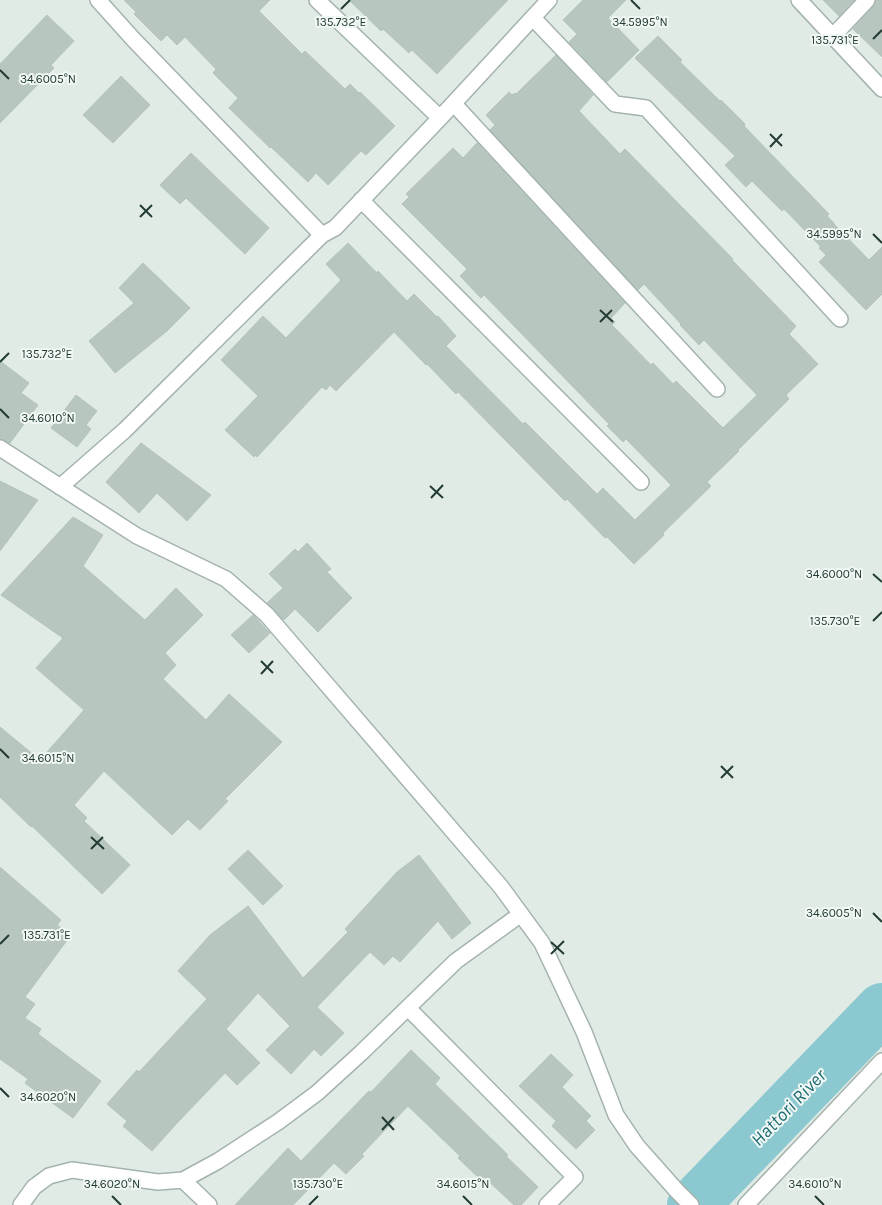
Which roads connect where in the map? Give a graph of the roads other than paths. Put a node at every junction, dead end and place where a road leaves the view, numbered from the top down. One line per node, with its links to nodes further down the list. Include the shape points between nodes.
1 (98, 0): 12 (street)
2 (317, 0): 10 (street)
3 (799, 0): 7 (street)
4 (867, 0): 7 (street)
5 (545, 1): 6 (street)
6 (533, 18): 9 (street); 13 (street, via 615,104 646,108)
7 (833, 36): 8 (street)
8 (882, 89)
9 (454, 104): 10 (street); 14 (street)
10 (440, 118): 11 (street)
11 (362, 200): 12 (street, via 335,228); 16 (street)
12 (322, 234): 17 (street, via 125,430)
13 (840, 319)
14 (717, 389)
15 (0, 448): 17 (street)
16 (641, 482)
17 (60, 487): 18 (street, via 137,536 226,579 267,615)
18 (521, 914): 19 (street, via 456,961); 25 (street, via 542,943 584,1032 616,1115 638,1146)
19 (408, 1008): 21 (street, via 316,1093 271,1127); 24 (street, via 575,1177)
20 (882, 1061): 26 (street)
21 (183, 1180): 22 (street, via 158,1182 72,1170 49,1176 34,1187); 23 (street)
22 (21, 1205)
23 (209, 1205)
24 (547, 1205)
25 (691, 1205)
26 (746, 1205)

